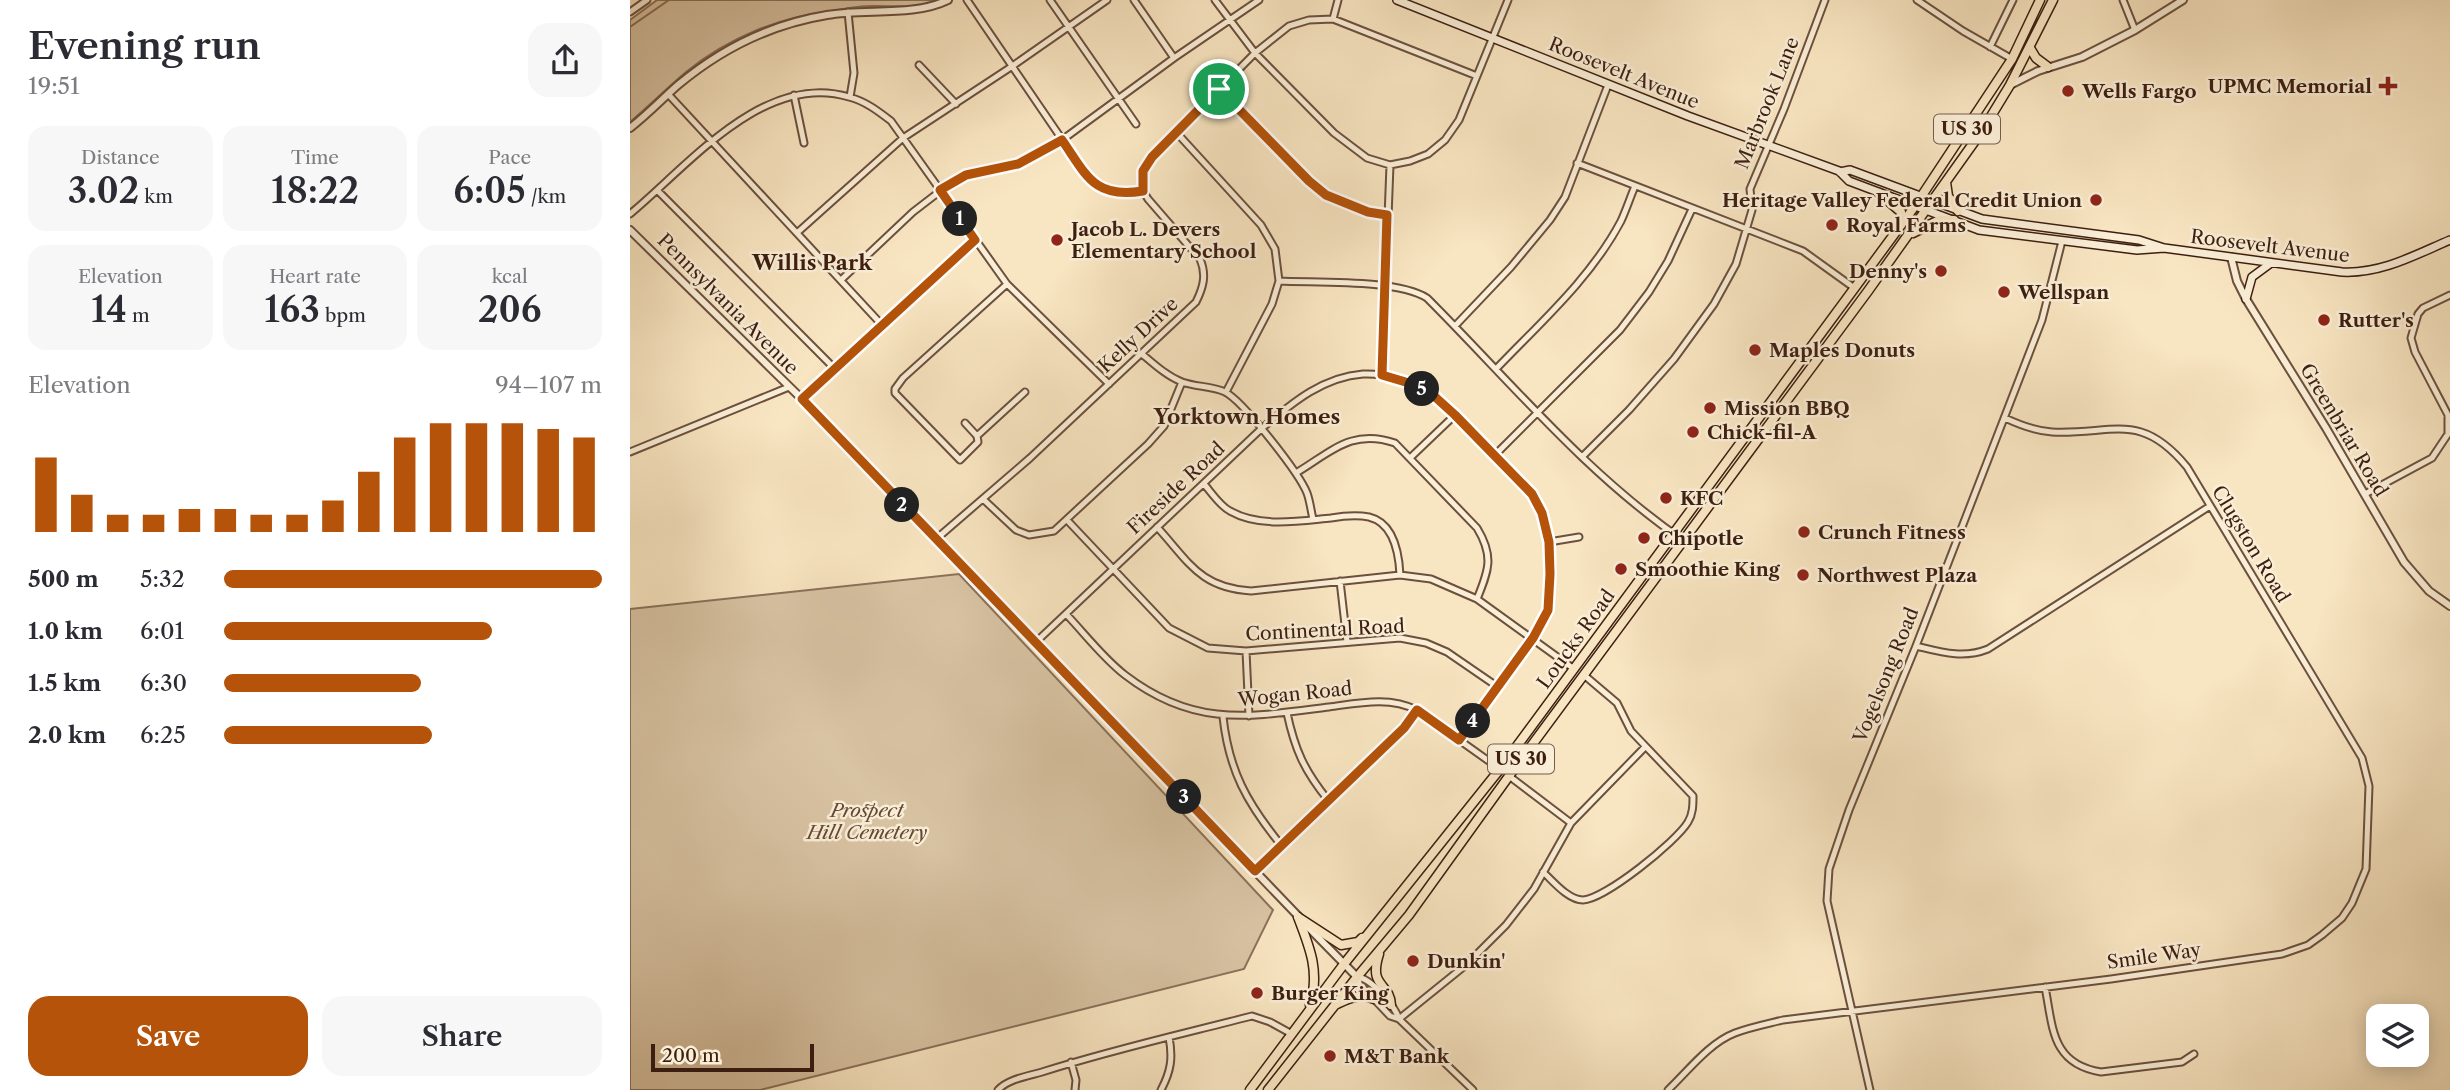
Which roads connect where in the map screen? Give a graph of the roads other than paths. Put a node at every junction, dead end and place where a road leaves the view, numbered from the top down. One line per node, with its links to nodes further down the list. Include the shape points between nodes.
1 (648, 0): 19 (street)
2 (948, 0): 20 (street, via 930,8)
3 (967, 0): 32 (street)
4 (1050, 0): 23 (street)
5 (1107, 0): 23 (street)
6 (1134, 0): 29 (street)
7 (1215, 0): 22 (street)
8 (1259, 0): 22 (street)
9 (1338, 0): 21 (street)
10 (1397, 0): 25 (main road, Roosevelt Avenue)
11 (1508, 0): 25 (street)
12 (1825, 0): 50 (street, Marbrook Lane)
13 (1917, 0): 26 (street)
14 (2013, 0): 26 (street)
15 (2040, 0): 30 (highway, US 30)
16 (2053, 0): 27 (highway, US 30)
17 (2123, 0): 24 (street)
18 (2183, 0): 24 (street)
19 (630, 12)
20 (848, 12): 38 (street, via 798,21 753,37 704,65); 40 (street, via 854,73)
21 (1333, 19): 28 (street, via 1289,26); 34 (street)
22 (1229, 20): 28 (street); 29 (street)
23 (1068, 26): 32 (street); 41 (street)
24 (2135, 30): 33 (street, via 2082,57)
25 (1494, 38): 34 (street); 35 (main road, Roosevelt Avenue)
26 (1990, 47): 30 (street)
27 (2031, 48): 33 (highway); 36 (highway, US 30)
28 (1255, 53): 37 (street); 52 (street, via 1334,133 1367,158)
29 (1174, 58): 41 (street)
30 (2011, 59): 60 (highway, Loucks Road / US 30)
31 (919, 65): 42 (street)
32 (1012, 67): 42 (street); 47 (street)
33 (2048, 67): 36 (street)
34 (1477, 76): 52 (street, via 1459,120 1445,140 1428,154)
35 (1608, 85): 50 (main road, Roosevelt Avenue); 51 (street)
36 (2010, 85): 54 (highway, Loucks Road / US 30)
37 (1219, 89): 45 (street); 66 (street, via 1326,195)
38 (668, 94): 44 (street); 48 (street)
39 (794, 95): 40 (street); 48 (street, via 749,114); 49 (street)
40 (850, 97): 46 (street, via 891,121)
41 (1118, 100): 43 (street); 47 (street)
42 (956, 104): 46 (street)
43 (1136, 124)
44 (630, 128)
45 (1176, 132): 58 (street, via 1143,171); 81 (street, via 1261,225 1275,249)
46 (903, 138): 56 (street); 71 (street)
47 (1062, 140): 56 (street, via 1018,164 966,175); 58 (street, via 1087,176 1104,190)
48 (712, 142): 57 (street); 71 (street)
49 (804, 143)
50 (1769, 145): 53 (main road, Roosevelt Avenue); 69 (street, Marbrook Lane, via 1750,189 1752,210)
51 (1577, 163): 55 (street); 88 (street, via 1550,220)
52 (1390, 165): 66 (street)
53 (1840, 172): 59 (main road, Roosevelt Avenue, via 1849,181); 60 (main road, Roosevelt Avenue, via 1850,170)
54 (1946, 181): 61 (highway, Loucks Road / US 30); 67 (highway)
55 (1634, 186): 63 (street); 91 (street, via 1621,221 1601,253)
56 (940, 190): 74 (street); 80 (street)
57 (658, 191): 65 (street); 90 (street)
58 (1143, 191): 89 (street, Kelly Drive, via 1200,259 1204,272 1196,302)
59 (1879, 193): 62 (main road, Roosevelt Avenue); 68 (highway, via 1901,212)
60 (1921, 198): 61 (main road, Roosevelt Avenue); 62 (highway, Loucks Road / US 30)
61 (1932, 202): 64 (highway, Loucks Road / US 30); 67 (main road, Roosevelt Avenue)
62 (1915, 206): 64 (main road, Roosevelt Avenue); 68 (highway, Loucks Road / US 30)
63 (1692, 209): 69 (street); 99 (street, via 1649,292 1620,330)
64 (1926, 211): 67 (main road, Roosevelt Avenue); 72 (highway, Loucks Road / US 30)
65 (630, 214)
66 (1387, 215): 83 (street)
67 (1956, 216): 72 (highway); 73 (main road, Roosevelt Avenue); 76 (main road, Roosevelt Avenue, via 1979,230)
68 (1901, 225): 84 (highway, Loucks Road / US 30)
69 (1746, 229): 84 (street, via 1803,251); 107 (street, Marbrook Lane, via 1736,264 1714,304 1674,359)
70 (630, 230): 95 (street, Pennsylvania Avenue)
71 (798, 232): 80 (street)
72 (1907, 237): 120 (highway, Loucks Road / US 30)
73 (2128, 239): 76 (main road, via 2071,236); 77 (main road, Roosevelt Avenue)
74 (975, 240): 82 (street); 87 (street)
75 (2450, 240): 79 (main road, Roosevelt Avenue, via 2365,272)
76 (2062, 242): 77 (main road, Roosevelt Avenue, via 2137,250); 101 (street, Vogelsong Road, via 2042,320)
77 (2164, 248): 78 (main road, Roosevelt Avenue)
78 (2231, 257): 79 (main road, Roosevelt Avenue); 86 (street, Greenbriar Road)
79 (2271, 262): 86 (main road, via 2252,276)
80 (841, 280): 87 (street)
81 (1279, 281): 83 (street); 97 (street, via 1272,304)
82 (1007, 284): 94 (street); 104 (street, via 896,385 895,393 960,460 976,446)
83 (1386, 286): 88 (street, via 1415,290); 92 (street)
84 (1853, 287): 117 (highway, Loucks Road / US 30)
85 (2450, 295): 111 (street, via 2423,308 2411,338 2448,415 2448,434 2432,458)
86 (2246, 299): 111 (street, Greenbriar Road)
87 (882, 325): 90 (street)
88 (1455, 326): 91 (street)
89 (1142, 354): 93 (street); 94 (street, Kelly Drive)
90 (835, 369): 98 (street)
91 (1496, 369): 99 (street)
92 (1382, 375): 100 (street, Fireside Road, via 1433,395); 103 (street, Fireside Road, via 1362,374 1315,388)
93 (1182, 382): 97 (street); 114 (street, via 1164,426)
94 (1109, 384): 112 (street, Kelly Drive)
95 (789, 387): 98 (street, Pennsylvania Avenue); 105 (street)
96 (1025, 392): 104 (street)
97 (1226, 392): 103 (street)
98 (802, 399): 119 (street, Pennsylvania Avenue)
99 (1539, 413): 106 (street); 107 (street)
100 (1455, 415): 106 (street, Fireside Road); 108 (street)
101 (2005, 418): 113 (street, Clugston Road, via 2053,432 2108,428 2154,436 2187,467); 131 (street, Vogelsong Road)
102 (965, 423): 104 (street)
103 (1261, 429): 109 (street); 110 (street, Fireside Road)
104 (977, 436)
105 (630, 452)
106 (1494, 456): 121 (street, Fireside Road, via 1532,494)
107 (1582, 457): 117 (street)
108 (1410, 458): 109 (street, via 1395,443 1367,437 1351,440); 125 (street, via 1484,540 1489,553 1487,574)
109 (1296, 473): 115 (street, via 1307,492)
110 (1204, 484): 115 (street, via 1228,510 1244,517); 116 (street, Fireside Road)
111 (2365, 494): 126 (street, Greenbriar Road, via 2412,573)
112 (983, 499): 114 (street, via 1016,530 1029,535 1054,531); 119 (street, Kelly Drive)
113 (2210, 506): 131 (street, via 1988,649 1960,655); 145 (street, Clugston Road, via 2362,758 2369,786)
114 (1067, 520): 122 (street, Continental Road)
115 (1313, 520): 123 (street, via 1371,517 1395,542)
116 (1157, 527): 122 (street, Fireside Road); 124 (street, via 1203,578 1230,590)
117 (1672, 533): 120 (street); 133 (highway, Loucks Road / US 30)
118 (1579, 537): 121 (street)
119 (935, 540): 129 (street, Pennsylvania Avenue)
120 (1684, 541): 134 (highway, Loucks Road / US 30)
121 (1549, 542): 128 (street, Fireside Road, via 1548,610)
122 (1112, 569): 127 (street, Fireside Road); 132 (street, Continental Road, via 1169,628 1208,648)
123 (1400, 575): 124 (street); 125 (street, via 1432,579)
124 (1340, 580): 130 (street)
125 (1478, 599): 128 (street)
126 (2450, 606)
127 (1066, 614): 129 (street, Fireside Road); 138 (street, Wogan Road, via 1123,674 1157,697)
128 (1533, 638): 133 (street); 135 (street, Fireside Road)
129 (1036, 642): 148 (street, Pennsylvania Avenue)
130 (1347, 642): 132 (street, Continental Road); 135 (street, Continental Road, via 1400,638 1426,643)
131 (1916, 646): 160 (street, Vogelsong Road, via 1829,869 1827,901)
132 (1245, 652): 139 (street)
133 (1574, 669): 142 (highway, Loucks Road / US 30)
134 (1584, 675): 141 (street, via 1618,703 1631,731); 143 (highway, Loucks Road / US 30)
135 (1498, 687): 140 (street, Fireside Road)
136 (1417, 710): 137 (street, Wogan Road, via 1403,703 1373,701); 140 (street, Wogan Road); 144 (street)
137 (1287, 713): 139 (street, Wogan Road); 144 (street, via 1299,758)
138 (1223, 716): 139 (street, Wogan Road); 147 (street, via 1238,779 1259,818)
139 (1249, 716)
140 (1459, 740): 142 (street, Wogan Road)
141 (1645, 747): 146 (street); 149 (street, via 1693,796 1682,831 1647,862 1588,899 1577,899)
142 (1500, 769): 151 (highway, Loucks Road / US 30)
143 (1509, 776): 146 (street); 152 (highway, Loucks Road / US 30)
144 (1328, 800): 147 (street)
145 (2368, 814): 155 (street, Smile Way, via 2366,869 2352,903 2342,918 2308,945 2282,954)
146 (1571, 823): 149 (street)
147 (1281, 845): 148 (street)
148 (1255, 871): 150 (street, Pennsylvania Avenue)
149 (1543, 872): 161 (street, via 1524,905 1489,943)
150 (1298, 917): 151 (highway, via 1346,946 1358,942); 153 (street, Pennsylvania Avenue); 159 (highway, via 1315,973)
151 (1381, 919): 153 (highway, Loucks Road / US 30)
152 (1380, 949): 154 (highway, Loucks Road / US 30); 158 (highway, via 1377,981 1391,998)
153 (1345, 964): 154 (street, Pennsylvania Avenue); 159 (highway, Loucks Road / US 30)
154 (1357, 976): 156 (street, Pennsylvania Avenue, via 1359,985); 157 (highway, Loucks Road / US 30); 158 (street, Pennsylvania Avenue, via 1364,977)
155 (2045, 987): 160 (street, Smile Way); 164 (street, via 2056,1041 2065,1056 2088,1070 2182,1062)
156 (1374, 999): 157 (highway, via 1357,996); 161 (street, Pennsylvania Avenue)
157 (1334, 1005): 170 (highway, Loucks Road / US 30)
158 (1391, 1005): 161 (street, Pennsylvania Avenue)
159 (1309, 1010): 162 (highway, Loucks Road / US 30)
160 (1851, 1012): 172 (street, Smile Way, via 1783,1020 1732,1034 1710,1048); 173 (street, Vogelsong Road)
161 (1399, 1019): 171 (street, Pennsylvania Avenue)
162 (1290, 1033): 163 (street, via 1252,1017); 169 (highway, Loucks Road / US 30)
163 (1169, 1037): 165 (street); 168 (street, via 1171,1067)
164 (2194, 1054)
165 (1071, 1062): 166 (street); 167 (street)
166 (998, 1090)
167 (1075, 1090)
168 (1161, 1090)
169 (1250, 1090)
170 (1268, 1090)
171 (1473, 1090)
172 (1668, 1090)
173 (1870, 1090)

